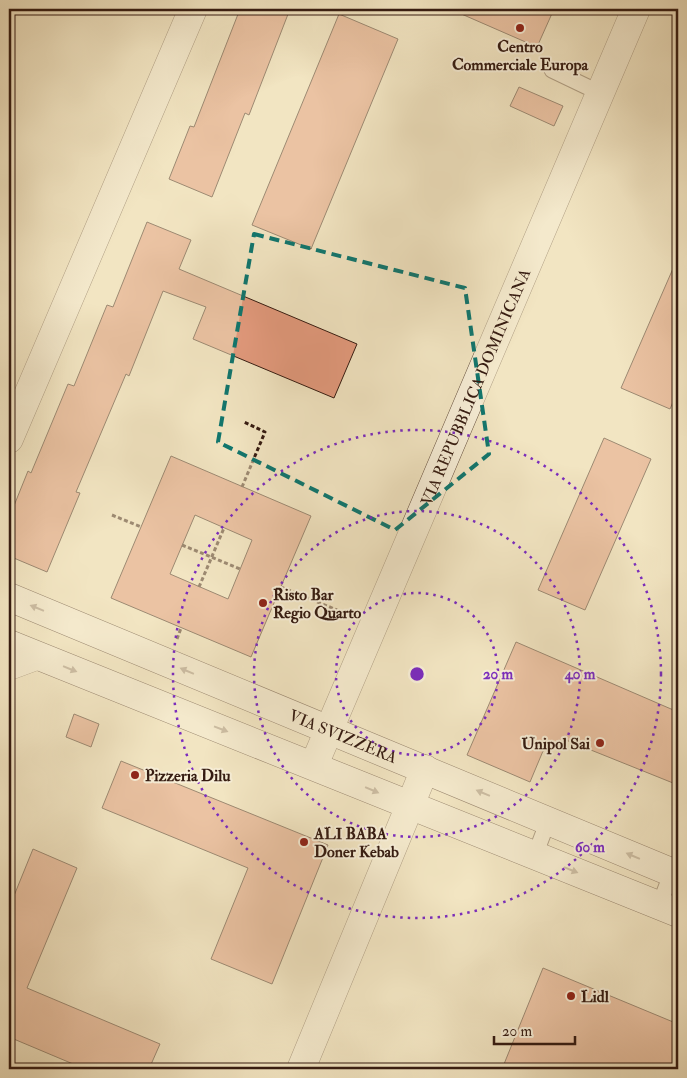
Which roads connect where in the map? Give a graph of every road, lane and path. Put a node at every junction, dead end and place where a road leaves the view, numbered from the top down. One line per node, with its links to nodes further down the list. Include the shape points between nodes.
1 (193, 9): 6 (street)
2 (636, 9): 4 (street, VIA REPUBBLICA DOMINICANA)
3 (552, 70): 4 (lane)
4 (600, 93): 21 (street, VIA REPUBBLICA DOMINICANA)
5 (244, 422): 7 (path, via 265,432)
6 (9, 439)
7 (242, 486)
8 (112, 515): 9 (path)
9 (141, 527)
10 (224, 528): 12 (path)
11 (182, 545): 12 (path)
12 (212, 557): 13 (path); 14 (path)
13 (240, 569)
14 (199, 587)
15 (281, 587): 17 (path)
16 (9, 597): 21 (street, VIA SVIZZERA, one-way to 16)
17 (337, 610)
18 (9, 644): 19 (street)
19 (36, 656): 20 (street); 22 (street, one-way to 22)
20 (9, 666)
21 (329, 730): 22 (street, VIA REPUBBLICA DOMINICANA); 23 (street, VIA SVIZZERA)
22 (314, 766): 24 (street, one-way to 24)
23 (426, 769): 24 (street); 25 (street, VIA SVIZZERA, one-way to 23)
24 (411, 806): 26 (street); 29 (street)
25 (548, 821): 26 (lane); 27 (street, VIA SVIZZERA, one-way to 25)
26 (535, 855): 28 (street, one-way to 28)
27 (675, 874): 28 (lane)
28 (669, 910)
29 (301, 1069)

